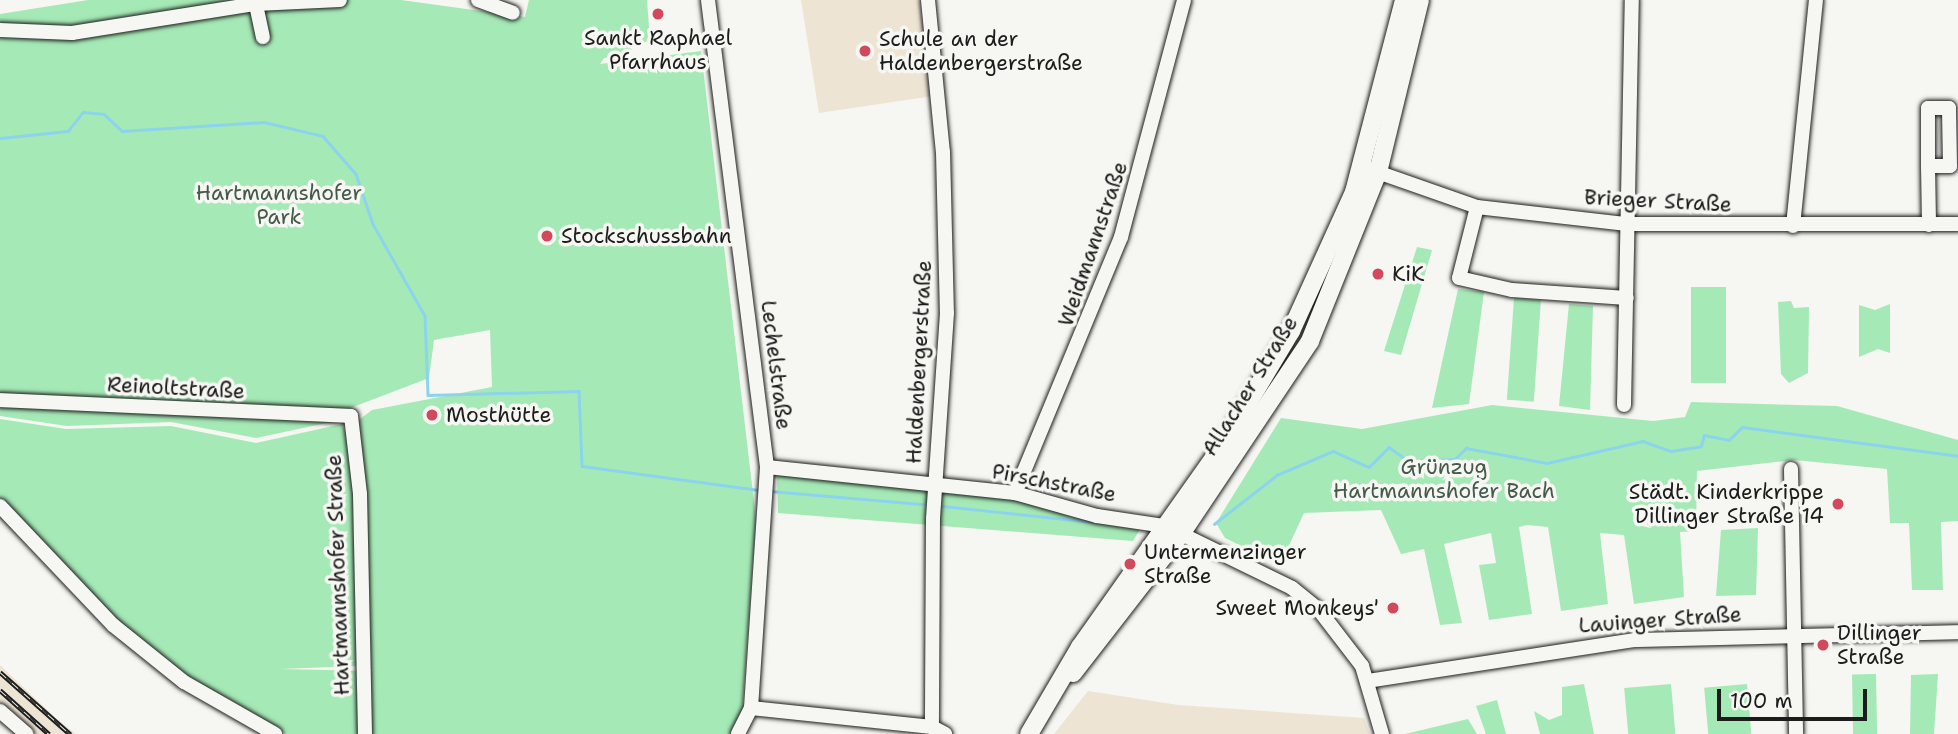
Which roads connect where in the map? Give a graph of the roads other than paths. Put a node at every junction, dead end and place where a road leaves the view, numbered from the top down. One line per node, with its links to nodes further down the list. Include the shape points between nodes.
1 (340, 0): 10 (street)
2 (478, 0): 11 (street)
3 (708, 0): 25 (street, Lechelstraße)
4 (928, 0): 27 (street, Haldenbergerstraße, via 943,152 946,300)
5 (1184, 0): 28 (street, Weidmannstraße, via 1121,237)
6 (1404, 0): 15 (main road, Allacher Straße)
7 (1420, 0): 15 (main road, Allacher Straße)
8 (1632, 0): 17 (street)
9 (1815, 0): 20 (street)
10 (256, 2): 12 (street, via 72,33); 13 (street)
11 (513, 13)
12 (0, 30)
13 (263, 37)
14 (1928, 166): 19 (street)
15 (1370, 170): 16 (street, Brieger Straße); 30 (main road, Allacher Straße, via 1291,331)
16 (1477, 207): 17 (street, Brieger Straße); 21 (street, via 1458,278 1512,290)
17 (1627, 224): 20 (street, Brieger Straße); 21 (street)
18 (1958, 224): 19 (street, Brieger Straße)
19 (1929, 225): 20 (street, Brieger Straße)
20 (1793, 226)
21 (1627, 298): 23 (street)
22 (0, 400): 24 (street, Reinoltstraße)
23 (1624, 405)
24 (351, 416): 39 (street, Hartmannshofer Straße, via 360,494)
25 (767, 467): 27 (street, Pirschstraße); 34 (street, Lechelstraße)
26 (1791, 469): 32 (street)
27 (935, 486): 28 (street, Pirschstraße); 36 (street, Haldenbergerstraße)
28 (1015, 493): 30 (street, Pirschstraße, via 1097,516)
29 (0, 506): 38 (street, via 113,625 184,682)
30 (1173, 530): 33 (street, via 1304,597 1352,649); 41 (main road, Allacher Straße, via 1080,647 1068,678)
31 (1958, 632): 32 (street, Lauinger Straße)
32 (1793, 634): 33 (street, Lauinger Straße, via 1578,646); 43 (street)
33 (1367, 681): 42 (street)
34 (751, 708): 36 (street); 40 (street, Lechelstraße)
35 (0, 710): 37 (street)
36 (938, 730)
37 (26, 734)
38 (275, 734)
39 (365, 734)
40 (738, 734)
41 (1029, 734)
42 (1382, 734)
43 (1796, 734)

